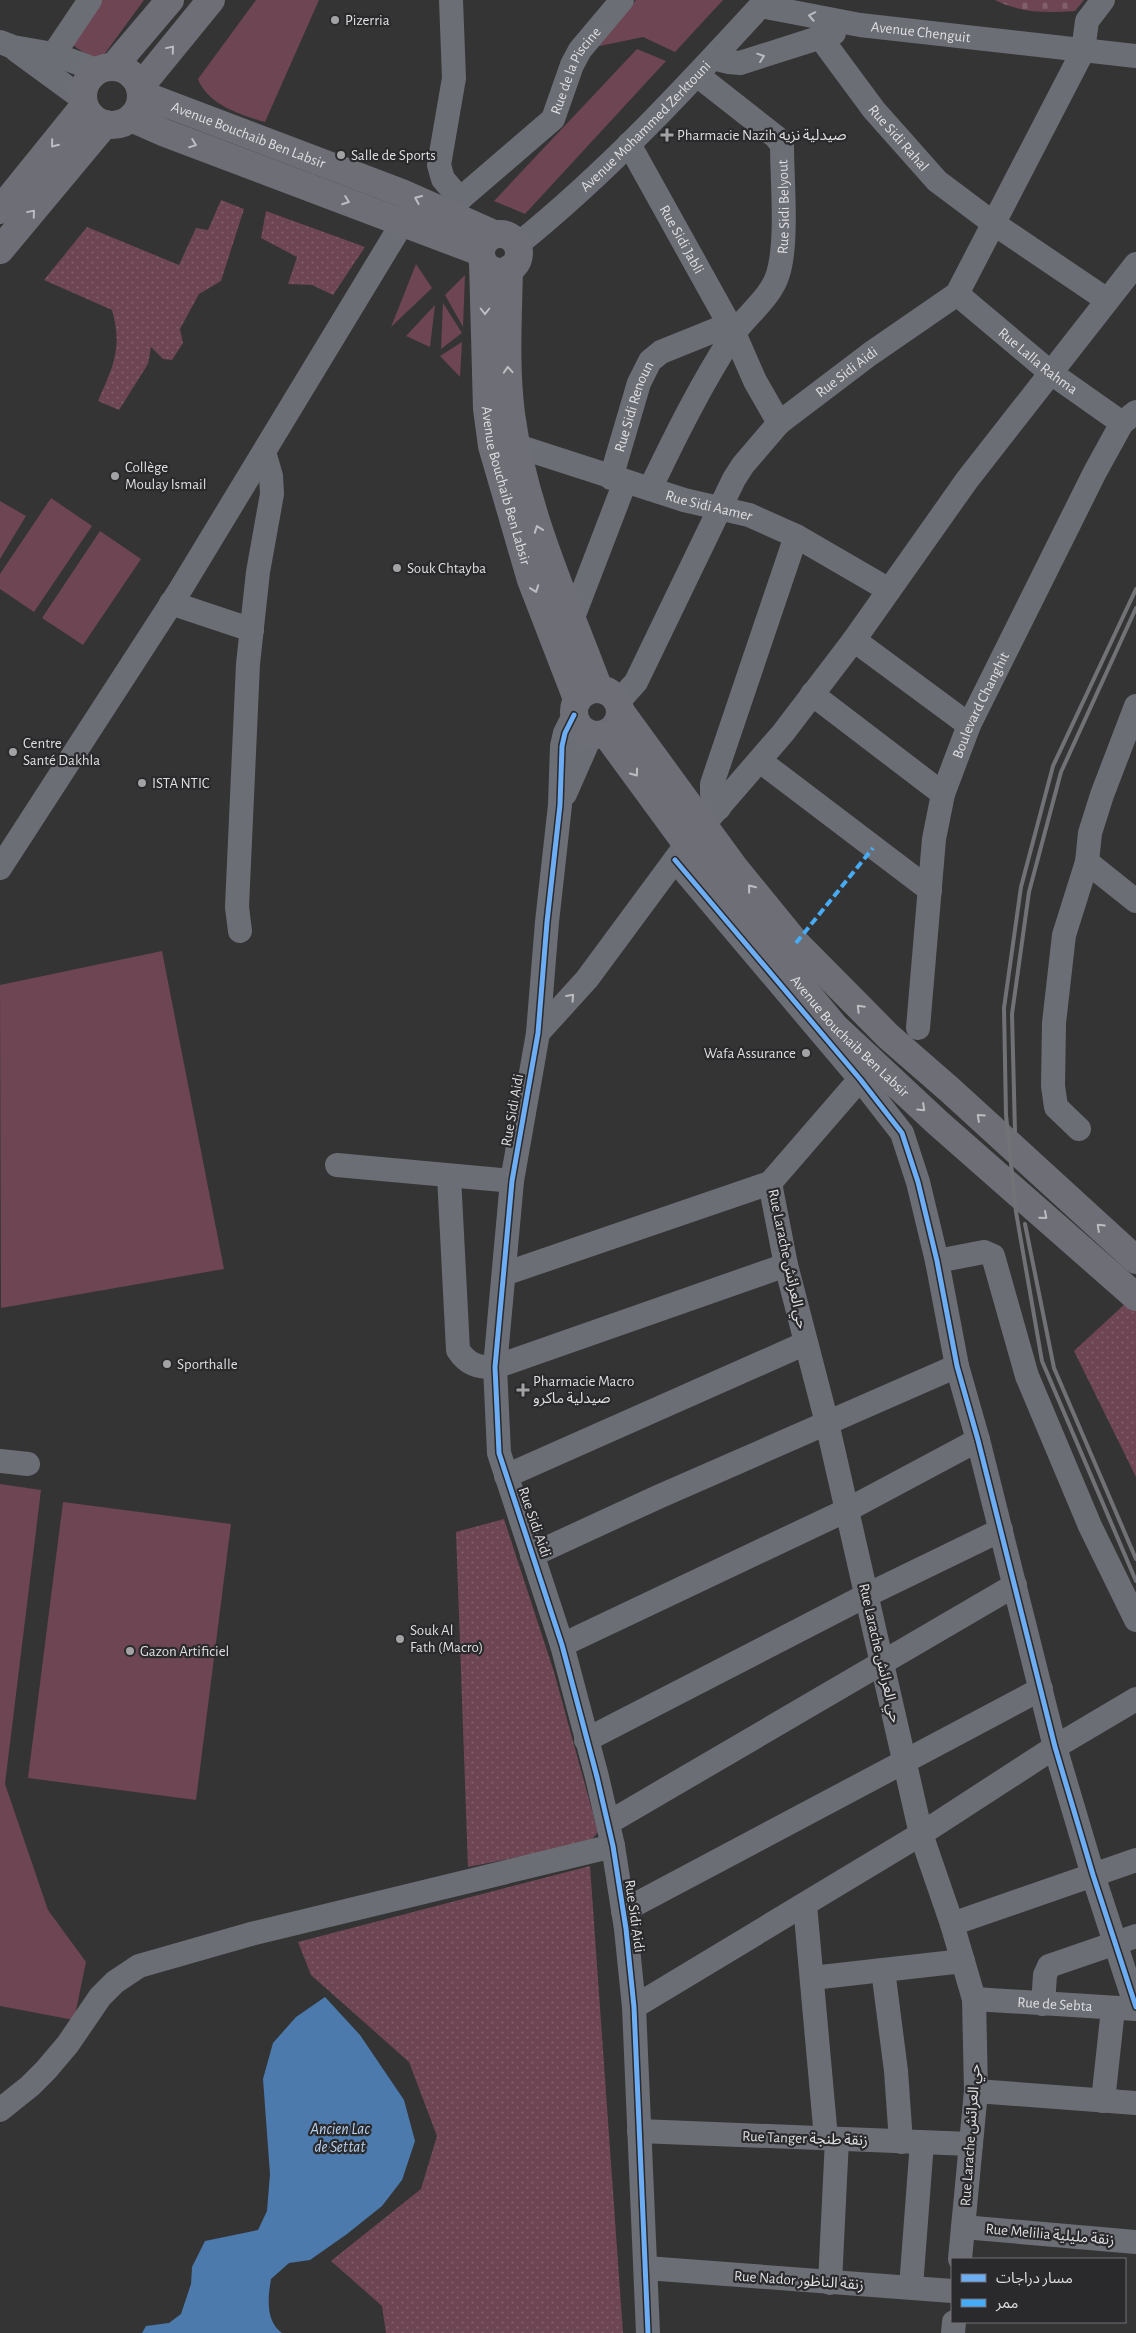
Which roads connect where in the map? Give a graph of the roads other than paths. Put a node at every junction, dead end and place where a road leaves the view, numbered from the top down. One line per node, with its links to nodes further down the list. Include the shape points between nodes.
1 (90, 0): 14 (street)
2 (170, 0): 15 (main road)
3 (211, 0): 17 (main road, one-way to 3)
4 (451, 0): 21 (street, via 454,78 439,165)
5 (622, 0): 21 (street, Rue de la Piscine, via 580,50 553,119)
6 (1103, 0): 11 (street, via 1087,21)
7 (763, 3): 8 (street, Avenue Chenguit, one-way to 7); 13 (street, Avenue Mohammed Zerktouni)
8 (860, 25): 9 (street); 11 (street, Avenue Chenguit)
9 (820, 37): 13 (street, one-way to 9, via 740,63); 24 (street, Rue Sidi Rahal, via 874,110 925,169)
10 (6, 45): 14 (street)
11 (1083, 51): 12 (street); 24 (street, Rue Sidi Aidi)
12 (1136, 56)
13 (713, 58): 16 (street, Avenue Mohammed Zerktouni)
14 (48, 62): 15 (street); 18 (street)
15 (106, 68): 17 (main road, via 130,73); 18 (main road, via 87,79)
16 (697, 75): 20 (street, Avenue Mohammed Zerktouni); 30 (street, Rue Sidi Belyout, via 782,145 783,226 778,276 768,293)
17 (138, 99): 19 (main road, via 119,124); 21 (main road, Avenue Bouchaib Ben Labsir, one-way to 17); 23 (main road, Avenue Bouchaib Ben Labsir, one-way to 23, via 165,133)
18 (83, 102): 19 (main road, via 96,120); 22 (main road, one-way to 22)
19 (105, 124): 25 (main road, one-way to 19)
20 (629, 144): 26 (street, Avenue Mohammed Zerktouni, via 552,218); 30 (street, Rue Sidi Jabli)
21 (454, 206): 26 (main road, Avenue Bouchaib Ben Labsir)
22 (0, 210)
23 (403, 222): 26 (main road, Avenue Bouchaib Ben Labsir); 35 (street)
24 (993, 223): 28 (street, Rue Sidi Aidi); 29 (street, Rue Sidi Rahal)
25 (0, 250)
26 (497, 253): 34 (main road, Avenue Bouchaib Ben Labsir, one-way to 26, via 511,413); 47 (main road, Avenue Bouchaib Ben Labsir, one-way to 47, via 486,409 492,446 531,580)
27 (1136, 264): 29 (street)
28 (957, 294): 31 (street, Rue Lalla Rahma); 33 (street, Rue Sidi Aidi)
29 (1107, 300): 31 (street)
30 (731, 329): 33 (street, Rue Sidi Jabli); 36 (street, Rue Sidi Renoun, via 660,352 650,361 639,384); 37 (street)
31 (1051, 373): 32 (street, Rue Lalla Rahma); 40 (street, via 966,480)
32 (1129, 418): 48 (street, Boulevard Changhit, via 1095,472)
33 (779, 423): 38 (street, Rue Sidi Aidi, via 743,465)
34 (517, 446): 36 (street, Rue Sidi Aamer); 42 (main road, Avenue Bouchaib Ben Labsir, one-way to 34, via 532,511)
35 (264, 452): 41 (street); 43 (street, via 272,494 258,572)
36 (618, 480): 37 (street, Rue Sidi Aamer); 42 (street, Rue Sidi Renoun)
37 (650, 489): 38 (street, Rue Sidi Aamer)
38 (720, 508): 39 (street, Rue Sidi Aamer, via 749,515); 47 (street, Rue Sidi Aidi, via 636,682)
39 (796, 536): 40 (street, Rue Sidi Aamer); 51 (street, via 712,784)
40 (889, 590): 44 (street)
41 (171, 603): 43 (street); 54 (street)
42 (572, 620): 47 (main road, Avenue Bouchaib Ben Labsir)
43 (252, 630): 57 (street, via 245,712 237,907)
44 (854, 640): 45 (street); 48 (street)
45 (812, 694): 49 (street); 50 (street)
46 (1136, 706): 53 (street, via 1090,833)
47 (598, 712): 51 (main road, Avenue Bouchaib Ben Labsir); 52 (main road, Avenue Bouchaib Ben Labsir, one-way to 52); 59 (street, Rue Sidi Aidi, via 565,733 562,746 560,805)
48 (969, 725): 50 (street, Boulevard Changhit)
49 (760, 761): 51 (street); 55 (street)
50 (943, 794): 55 (street, Boulevard Changhit, via 934,839)
51 (712, 817): 52 (street); 66 (main road, Avenue Bouchaib Ben Labsir, one-way to 51, via 888,1036 796,943 734,867)
52 (680, 853): 59 (street, one-way to 52, via 587,979); 60 (street); 70 (main road, Avenue Bouchaib Ben Labsir, one-way to 70, via 713,880 836,1027 938,1123)
53 (1087, 862): 56 (street); 61 (street, via 1064,935 1054,1023 1056,1107)
54 (0, 868)
55 (930, 890): 58 (street, Boulevard Changhit)
56 (1136, 901)
57 (240, 932)
58 (918, 1028)
59 (538, 1033): 64 (street, Rue Sidi Aidi)
60 (860, 1079): 65 (street, Rue Larache حي العرائش); 67 (street, via 902,1134 918,1182)
61 (1079, 1129)
62 (337, 1165): 63 (street)
63 (449, 1176): 64 (street); 73 (street, via 458,1350 474,1365)
64 (512, 1181): 69 (street, Rue Sidi Aidi)
65 (770, 1183): 68 (street, Rue Larache حي العرائش); 69 (street)
66 (1136, 1260)
67 (937, 1261): 72 (street); 84 (street, via 984,1252 993,1256 1027,1376 1090,1526)
68 (786, 1265): 71 (street, Rue Larache حي العرائش); 73 (street)
69 (504, 1274): 73 (street, Rue Sidi Aidi)
70 (1136, 1297)
71 (806, 1343): 74 (street, Rue Larache حي العرائش); 78 (street)
72 (957, 1366): 74 (street); 75 (street)
73 (495, 1367): 78 (street, Rue Sidi Aidi, via 499,1454)
74 (827, 1423): 79 (street, Rue Larache حي العرائش); 81 (street)
75 (978, 1440): 79 (street); 80 (street)
76 (0, 1461): 77 (street)
77 (28, 1464)
78 (506, 1476): 81 (street, Rue Sidi Aidi)
79 (847, 1510): 83 (street, Rue Larache حي العرائش); 85 (street)
80 (1001, 1530): 82 (street); 83 (street)
81 (532, 1555): 85 (street, Rue Sidi Aidi)
82 (1015, 1585): 86 (street); 87 (street)
83 (867, 1595): 86 (street, Rue Larache حي العرائش); 89 (street)
84 (1136, 1620)
85 (562, 1645): 89 (street, Rue Sidi Aidi)
86 (882, 1664): 91 (street, Rue Larache حي العرائش); 92 (street)
87 (1041, 1689): 90 (street); 91 (street)
88 (1136, 1699): 90 (street)
89 (586, 1740): 92 (street, Rue Sidi Aidi)
90 (1055, 1746): 93 (street); 96 (street)
91 (904, 1760): 93 (street, Rue Larache حي العرائش); 98 (street)
92 (608, 1823): 94 (street, Rue Sidi Aidi)
93 (921, 1834): 97 (street); 99 (street, Rue Larache حي العرائش)
94 (612, 1846): 98 (street, Rue Sidi Aidi); 111 (street, via 251,1934 139,1966 100,1997 46,2070)
95 (1136, 1860): 96 (street)
96 (1093, 1875): 99 (street); 100 (street)
97 (805, 1904): 103 (street); 106 (street)
98 (623, 1911): 106 (street, Rue Sidi Aidi)
99 (952, 1924): 101 (street, Rue Larache حي العرائش)
100 (1126, 1940): 105 (street, via 1049,1966 1045,1975); 107 (street)
101 (963, 1961): 102 (street); 104 (street, Rue Larache حي العرائش)
102 (884, 1970): 103 (street); 114 (street, via 896,2071)
103 (812, 1978): 113 (street)
104 (974, 1999): 105 (street, Rue de Sebta); 108 (street, Rue Larache حي العرائش)
105 (1043, 2004): 107 (street, Rue de Sebta)
106 (634, 2007): 112 (street, Rue Sidi Aidi)
107 (1128, 2008): 109 (street)
108 (976, 2092): 109 (street); 115 (street, Rue Larache حي العرائش)
109 (1103, 2101): 110 (street)
110 (1136, 2103)
111 (0, 2110)
112 (639, 2131): 113 (street, Rue Tanger زنقة طنجة); 119 (street, Rue Sidi Aidi)
113 (831, 2139): 114 (street, Rue Tanger زنقة طنجة); 120 (street)
114 (911, 2142): 115 (street, Rue Tanger زنقة طنجة); 121 (street)
115 (971, 2144): 116 (street, Rue Larache حي العرائش)
116 (963, 2227): 117 (street, Rue Melilia زنقة مليلية); 118 (street, Rue Larache حي العرائش)
117 (1136, 2242)
118 (960, 2258)
119 (646, 2268): 120 (street, Rue Nador زنقة الناظور); 123 (street, Rue Sidi Aidi)
120 (830, 2283): 121 (street, Rue Nador زنقة الناظور)
121 (911, 2287): 122 (street, Rue Nador زنقة الناظور)
122 (951, 2291)
123 (648, 2333)

